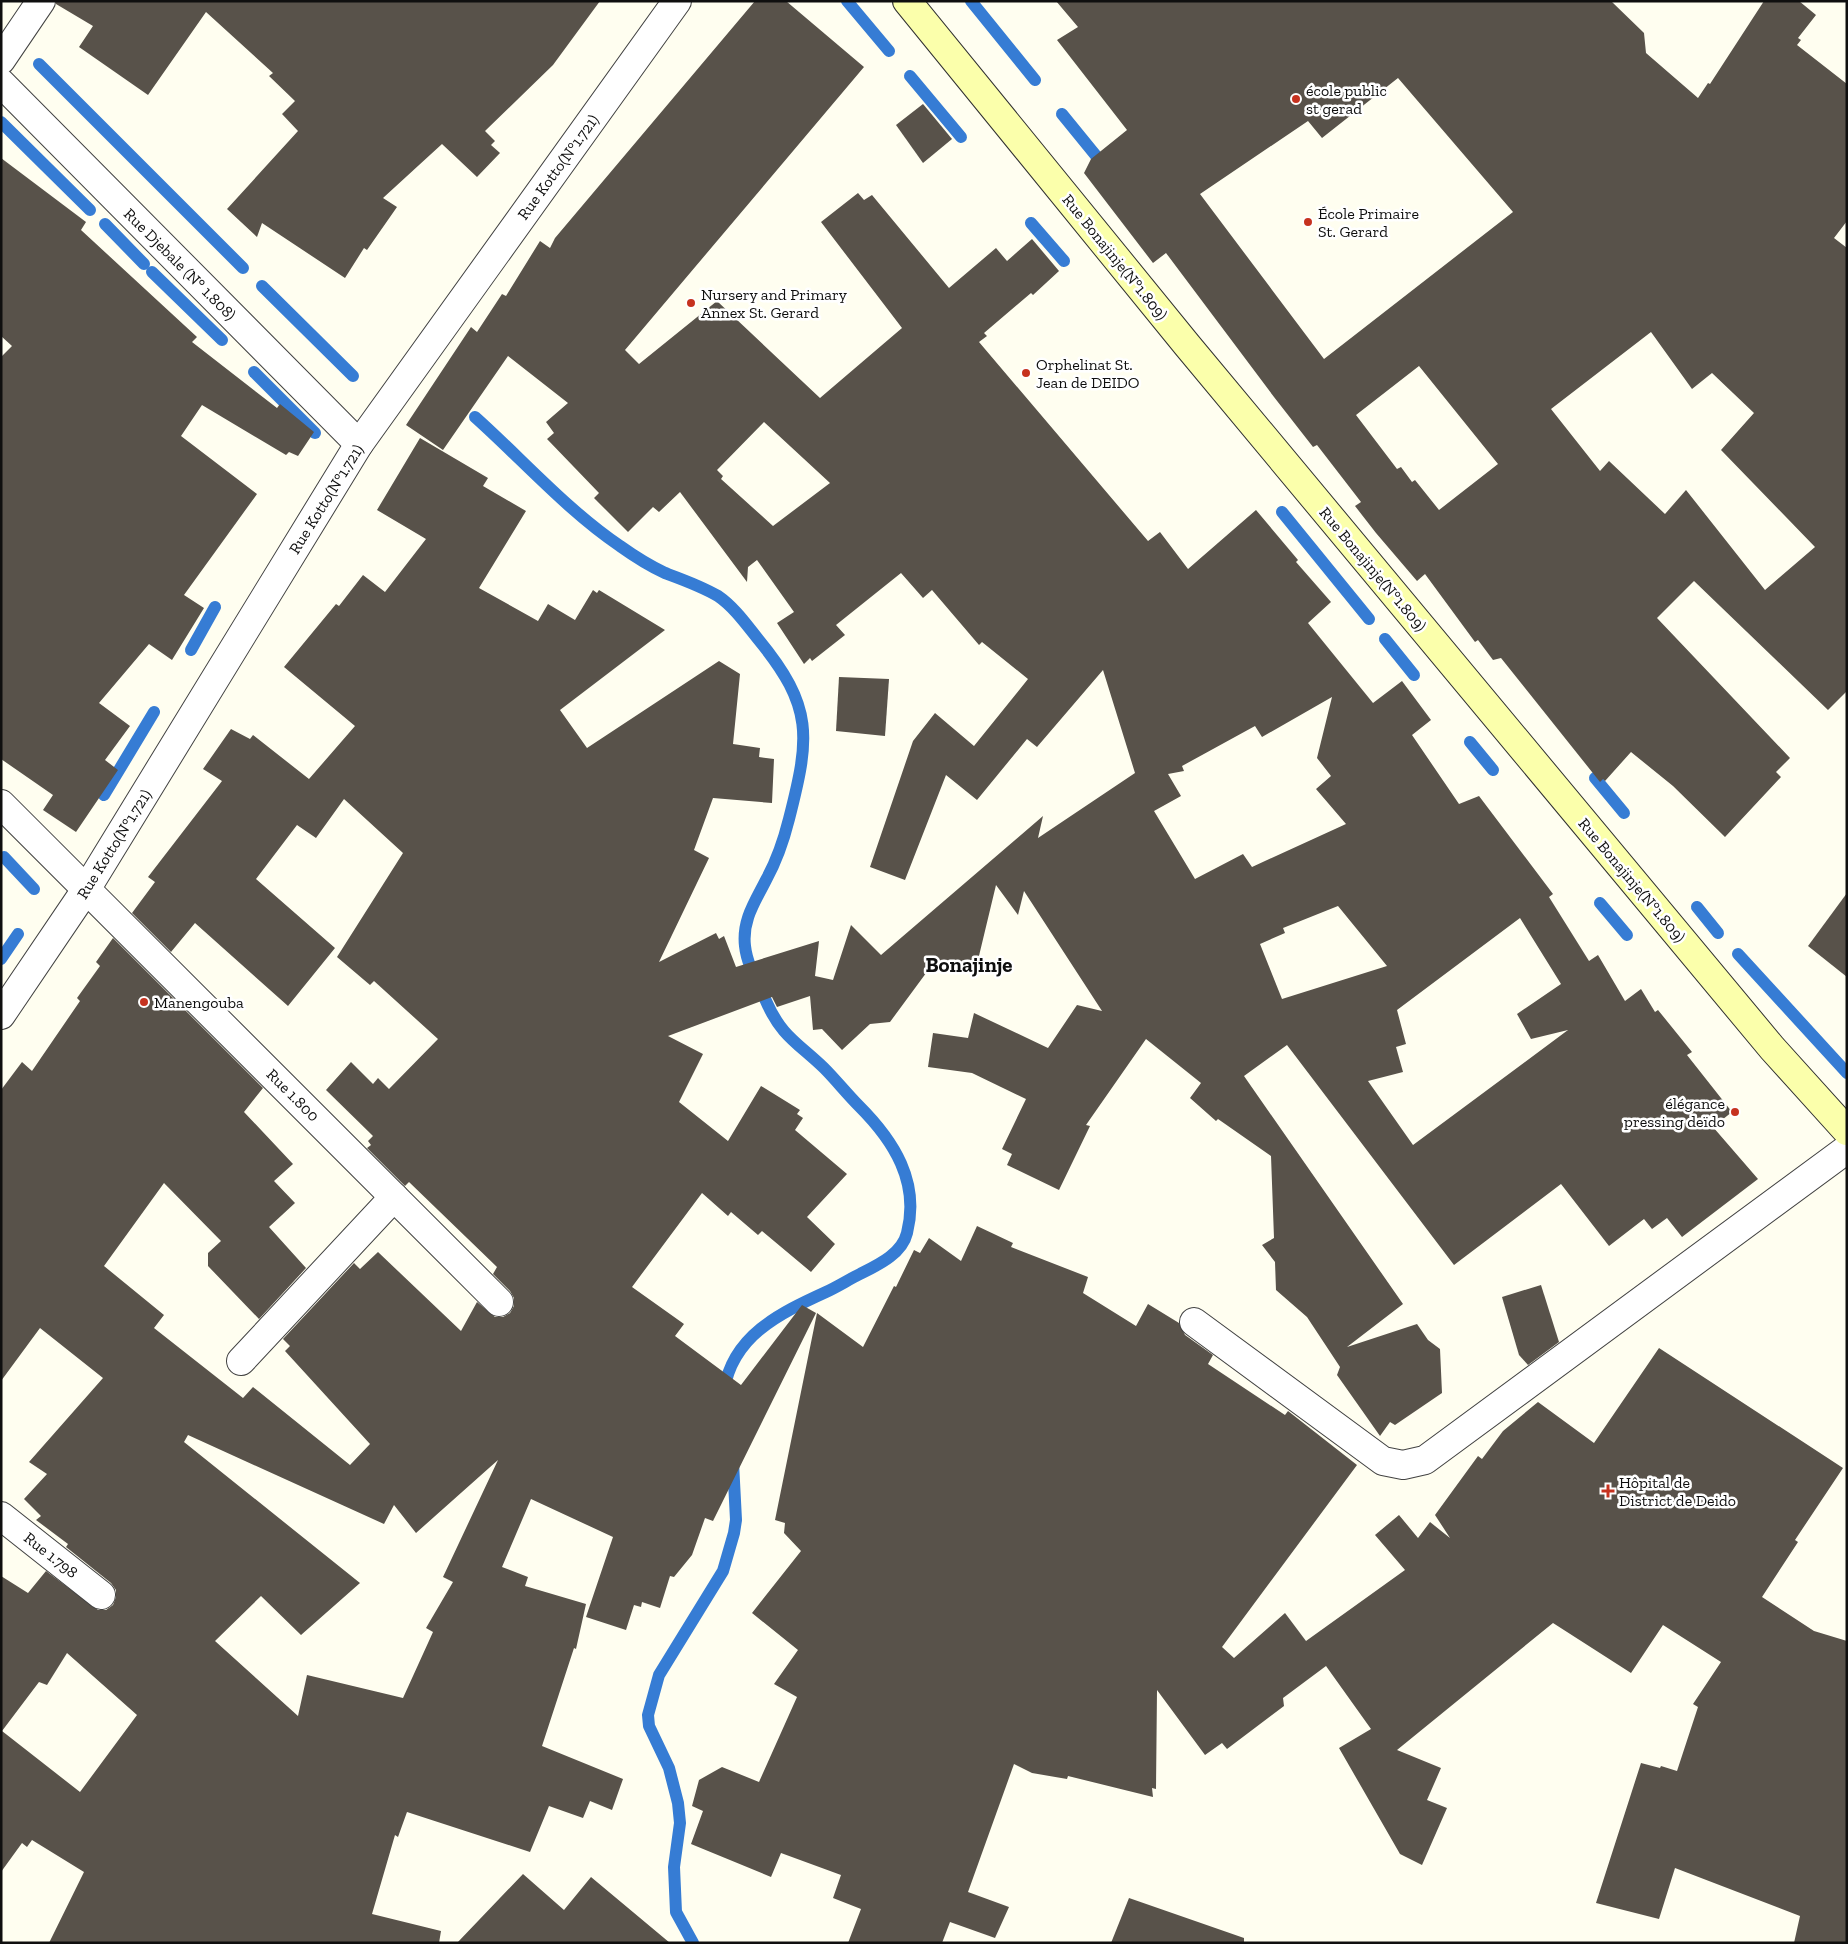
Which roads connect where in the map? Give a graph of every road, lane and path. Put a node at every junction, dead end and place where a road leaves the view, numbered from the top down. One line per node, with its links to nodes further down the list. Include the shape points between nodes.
1 (41, 1): 4 (street)
2 (677, 1): 6 (street, Rue Kotto(N°1.721))
3 (906, 1): 10 (main road, Rue Bonajinje(N°1.809), via 1237,406 1772,1048)
4 (1, 60)
5 (1, 83): 6 (street, Rue Djebale (N° 1.808))
6 (359, 444): 8 (street, Rue Kotto(N°1.721))
7 (1, 804): 8 (street, Rue 1.800)
8 (87, 888): 9 (street, Rue Kotto(N°1.721)); 12 (street, Rue 1.800)
9 (1, 1015)
10 (1847, 1131)
11 (1847, 1149): 14 (street, via 1425,1460 1403,1465 1383,1461)
12 (394, 1197): 13 (street, Rue 1.800); 15 (street)
13 (498, 1302)
14 (1194, 1322)
15 (241, 1361)
16 (1, 1516): 17 (street, Rue 1.798)
17 (101, 1594)

